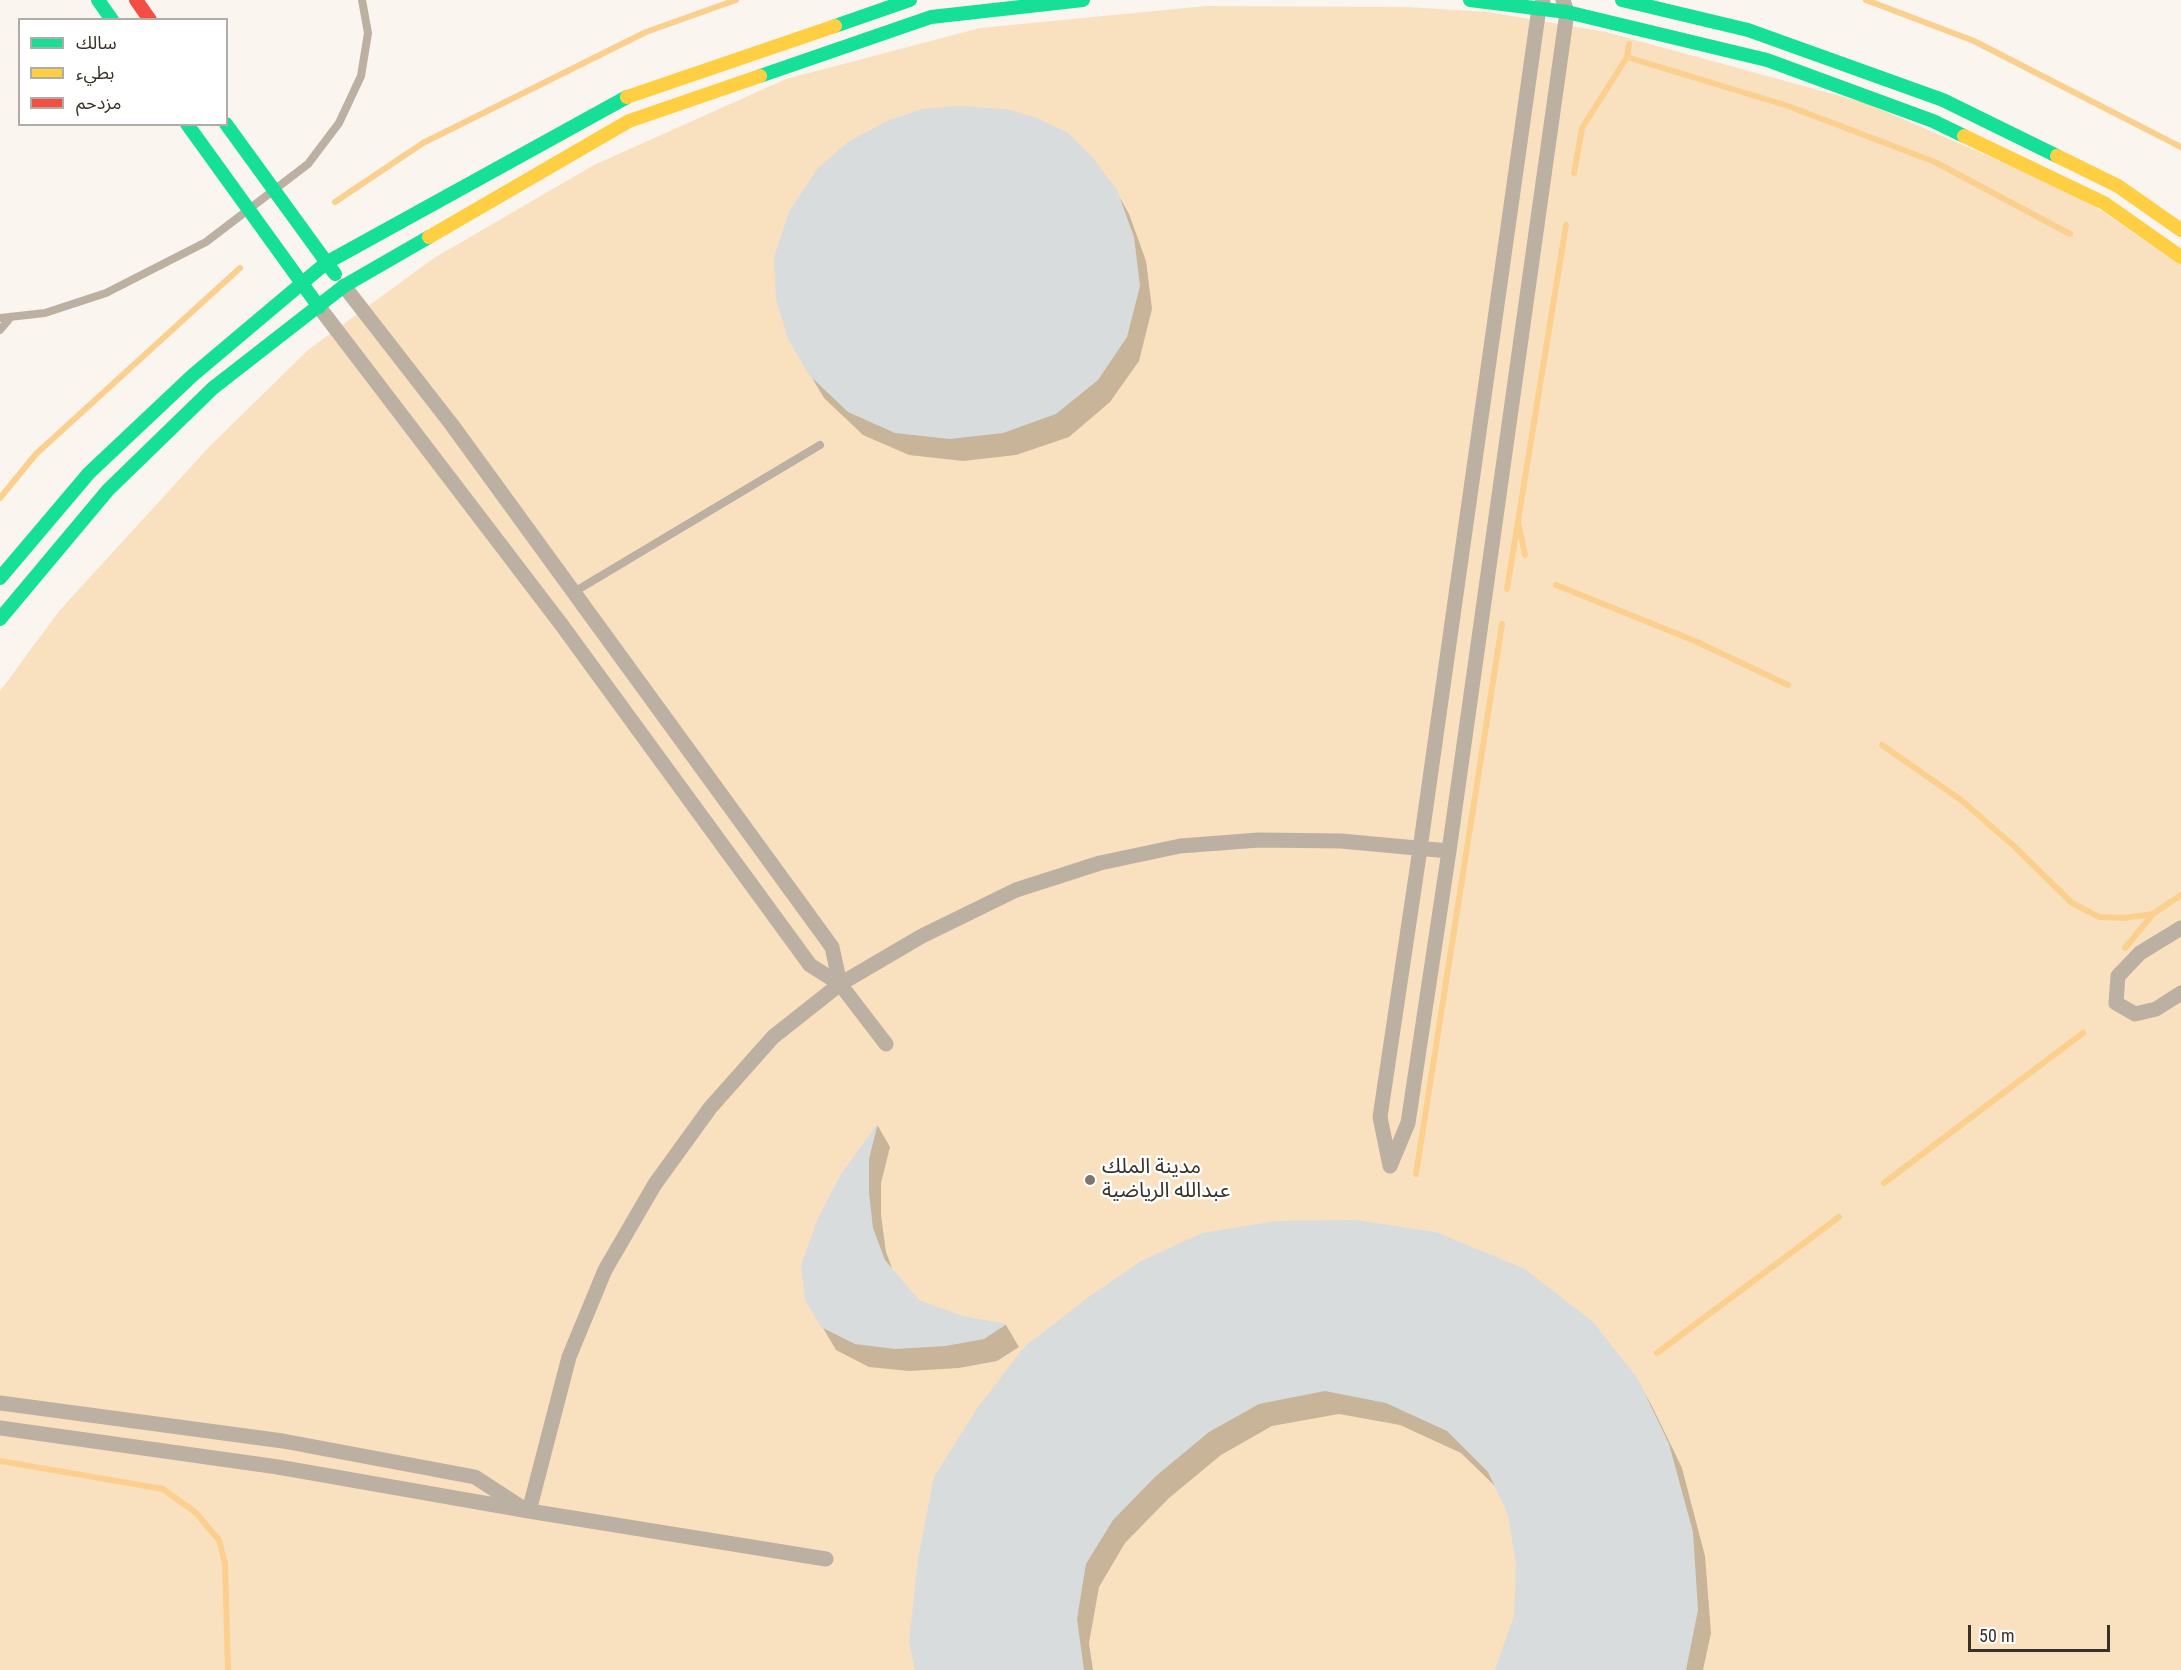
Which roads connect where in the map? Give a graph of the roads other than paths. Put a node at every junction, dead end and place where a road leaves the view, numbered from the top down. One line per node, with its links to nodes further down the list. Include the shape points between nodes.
1 (98, 0): 10 (main road)
2 (136, 0): 11 (main road)
3 (362, 0): 14 (lane, via 368,33 361,76 339,123 308,164)
4 (910, 0): 18 (main road, via 619,100)
5 (1083, 0): 20 (main road, via 931,17 629,121)
6 (1470, 0): 8 (main road)
7 (1622, 0): 16 (main road, via 1748,30 1943,100 2118,186)
8 (1542, 4): 9 (main road); 29 (street)
9 (1565, 6): 17 (main road, via 1767,60 1933,122 2104,204); 30 (street)
10 (111, 18)
11 (149, 18)
12 (188, 126): 15 (main road)
13 (227, 126): 14 (main road)
14 (274, 190): 15 (lane); 18 (main road)
15 (248, 210): 19 (main road); 22 (lane, via 206,242 106,292 45,313)
16 (2181, 230)
17 (2181, 257)
18 (326, 263): 19 (main road); 20 (main road)
19 (300, 283): 21 (main road); 26 (main road, via 193,375 89,473)
20 (344, 286): 21 (main road); 27 (street, via 452,424)
21 (319, 307): 28 (main road, via 213,388 116,482); 32 (street, via 561,624 810,965)
22 (11, 317): 23 (lane); 24 (lane)
23 (0, 318)
24 (0, 330)
25 (820, 445): 27 (lane)
26 (0, 578)
27 (574, 592): 32 (street, via 832,947)
28 (0, 619)
29 (1420, 849): 30 (street); 30 (street, via 1380,1117 1390,1166 1408,1123); 32 (street, via 1341,841 1259,840 1180,846 1100,863 1016,890 922,936)
30 (1449, 851)
31 (2181, 928): 33 (street, via 2140,953 2118,976 2116,1003 2135,1014 2156,1009)
32 (840, 984): 34 (street); 37 (street, via 773,1037 710,1108 655,1184 605,1270 569,1357)
33 (2181, 993)
34 (886, 1044)
35 (0, 1403): 37 (street, via 283,1441 475,1477)
36 (0, 1428): 37 (street, via 278,1467)
37 (529, 1511): 38 (street)
38 (826, 1559)

